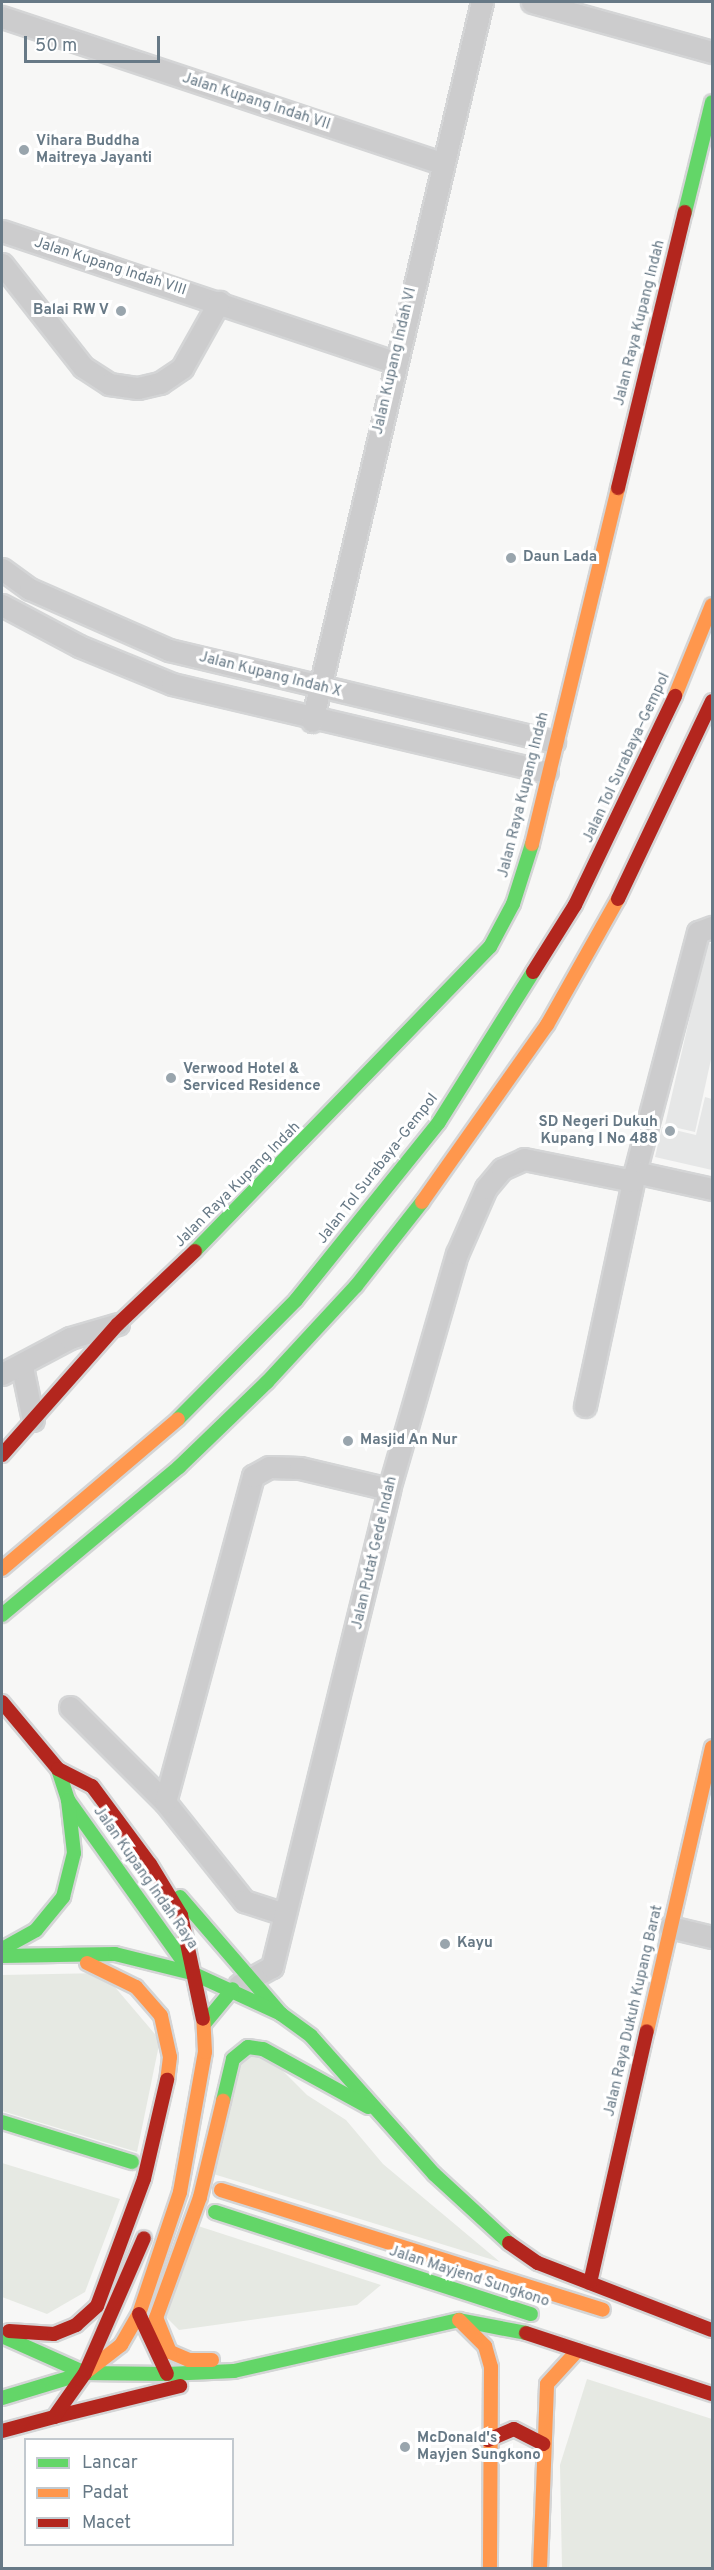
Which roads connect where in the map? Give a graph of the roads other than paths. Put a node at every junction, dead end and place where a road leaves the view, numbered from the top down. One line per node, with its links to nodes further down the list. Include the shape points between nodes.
1 (482, 2): 6 (street, Jalan Kupang Indah VI)
2 (532, 2): 4 (street)
3 (2, 17): 6 (street, Jalan Kupang Indah VII)
4 (712, 52)
5 (712, 102): 17 (main road, Jalan Raya Kupang Indah)
6 (442, 163): 10 (street, Jalan Kupang Indah VI)
7 (2, 231): 9 (street, Jalan Kupang Indah VIII)
8 (2, 264): 9 (street, via 83,367 109,384 138,388 160,384 182,368)
9 (219, 302): 10 (street, Jalan Kupang Indah VIII)
10 (394, 362): 14 (street, Jalan Kupang Indah VI)
11 (10, 575): 12 (street); 14 (street, Jalan Kupang Indah X, via 169,650)
12 (2, 603): 16 (street, via 134,670)
13 (712, 605): 29 (main road, Jalan Tol Surabaya–Gempol, via 672,705 575,904 440,1122 296,1300 222,1376 152,1444)
14 (319, 687): 16 (street, Jalan Kupang Indah VI); 17 (street, Jalan Kupang Indah X)
15 (712, 701): 30 (main road, via 622,889 547,1025 433,1188 356,1286 267,1382 179,1467)
16 (312, 721): 18 (street)
17 (554, 742): 18 (main road, Jalan Raya Kupang Indah)
18 (547, 772): 22 (main road, Jalan Raya Kupang Indah, via 513,904 490,947 250,1198)
19 (712, 927): 20 (street, via 698,932)
20 (634, 1177): 21 (street, Jalan Putat Gede Indah); 25 (street); 28 (street, Jalan Putat Gede Indah, via 524,1159 502,1169 486,1188 457,1254)
21 (712, 1189)
22 (118, 1324): 23 (street, via 70,1338); 26 (main road, Jalan Raya Kupang Indah)
23 (22, 1367): 24 (street); 26 (street)
24 (2, 1374)
25 (585, 1406)
26 (33, 1420): 27 (main road, Jalan Raya Kupang Indah)
27 (2, 1455)
28 (389, 1489): 36 (street, via 300,1468 269,1467 253,1476); 38 (street, Jalan Putat Gede Indah)
29 (2, 1569)
30 (2, 1615)
31 (2, 1702): 34 (main road, Jalan Kupang Indah Raya)
32 (70, 1707): 36 (street)
33 (712, 1747): 39 (main road, Jalan Raya Dukuh Kupang Barat)
34 (58, 1769): 35 (main road, Jalan Kupang Indah Raya); 37 (main road, Jalan Kupang Indah Raya, via 92,1786)
35 (68, 1800): 41 (main road, via 74,1853 63,1898 36,1930); 44 (main road, Jalan Kupang Indah Raya)
36 (165, 1802): 38 (street, via 244,1901)
37 (150, 1864): 44 (main road, Jalan Kupang Indah Raya, via 181,1915); 45 (main road)
38 (284, 1914): 45 (street, Jalan Putat Gede Indah, via 272,1967)
39 (670, 1927): 40 (street); 58 (main road, Jalan Raya Dukuh Kupang Barat)
40 (712, 1937)
41 (2, 1949)
42 (60, 1953): 43 (main road); 44 (main road, via 115,1954); 64 (main road, via 119,1975 148,1999 166,2028 168,2081 144,2180 97,2306 76,2325 54,2334)
43 (2, 1956)
44 (192, 1974): 46 (main road); 48 (main road, Jalan Kupang Indah Raya); 49 (main road, Jalan Kupang Indah Raya)
45 (252, 1977): 46 (street, Jalan Putat Gede Indah); 47 (main road)
46 (232, 1989): 47 (main road); 48 (main road)
47 (281, 2014): 52 (main road, via 326,2052)
48 (204, 2024): 60 (main road, Jalan Kupang Indah Raya, via 205,2052 180,2192)
49 (187, 2027)
50 (186, 2045): 51 (main road)
51 (180, 2097)
52 (377, 2111): 58 (main road, via 508,2242 538,2263); 69 (main road, via 263,2049 238,2053 228,2073 200,2197 156,2318 158,2332 170,2352 189,2360)
53 (2, 2122): 54 (main road)
54 (132, 2162)
55 (221, 2190): 59 (main road, Jalan Mayjend Sungkono)
56 (215, 2212): 61 (main road, Jalan Mayjend Sungkono)
57 (151, 2217): 71 (main road)
58 (590, 2283): 65 (main road)
59 (616, 2313)
60 (139, 2314): 71 (main road, Jalan Kupang Indah Raya, via 121,2345); 72 (main road)
61 (543, 2318)
62 (459, 2320): 68 (main road, via 507,2326); 69 (main road); 77 (main road, via 485,2346 491,2367)
63 (661, 2328): 67 (main road)
64 (2, 2329)
65 (712, 2330)
66 (2, 2336): 71 (main road)
67 (712, 2342)
68 (578, 2350): 73 (main road); 78 (main road, via 547,2384)
69 (289, 2356): 70 (main road)
70 (234, 2371): 72 (main road); 75 (main road)
71 (86, 2373): 72 (main road); 74 (main road); 75 (main road)
72 (167, 2374)
73 (712, 2394)
74 (2, 2398)
75 (54, 2417): 76 (main road)
76 (2, 2431)
77 (488, 2440): 78 (main road, via 514,2429); 79 (main road)
78 (543, 2444): 80 (main road)
79 (490, 2568)
80 (540, 2568)

